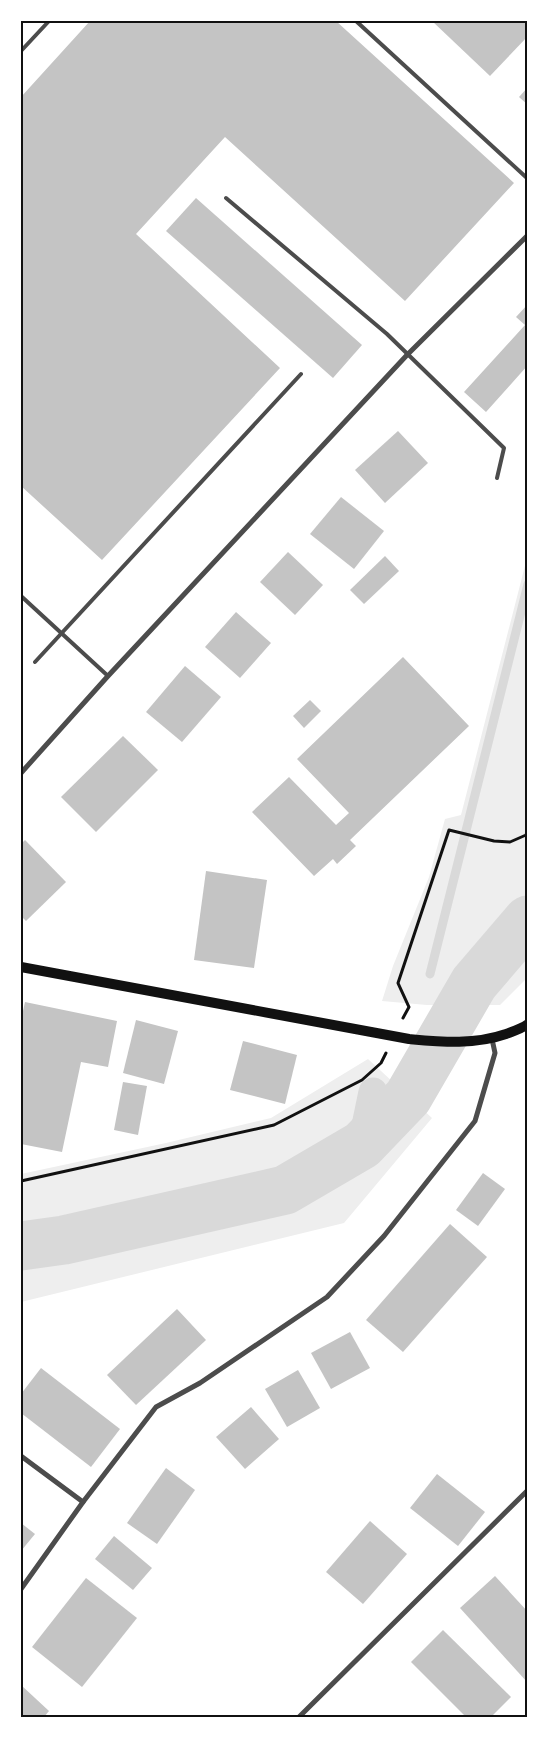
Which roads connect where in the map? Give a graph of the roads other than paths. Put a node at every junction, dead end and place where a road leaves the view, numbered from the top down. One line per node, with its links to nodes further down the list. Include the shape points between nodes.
1 (49, 21): 3 (lane)
2 (356, 21): 4 (lane)
3 (21, 51)
4 (528, 180)
5 (226, 198): 7 (lane, via 387,334)
6 (528, 235): 7 (street)
7 (407, 355): 9 (lane, via 504,448); 13 (street)
8 (301, 374): 11 (lane)
9 (496, 478)
10 (21, 596): 11 (lane)
11 (61, 633): 12 (lane); 13 (lane)
12 (35, 662)
13 (108, 676): 14 (street)
14 (21, 773)
15 (21, 967): 17 (main road, via 409,1039 464,1043)
16 (528, 1024): 17 (main road)
17 (492, 1038): 20 (street, via 496,1053 475,1120 384,1236 327,1297 200,1383 156,1407)
18 (21, 1456): 20 (street)
19 (528, 1490): 22 (street)
20 (83, 1502): 21 (street)
21 (21, 1589)
22 (299, 1717)

